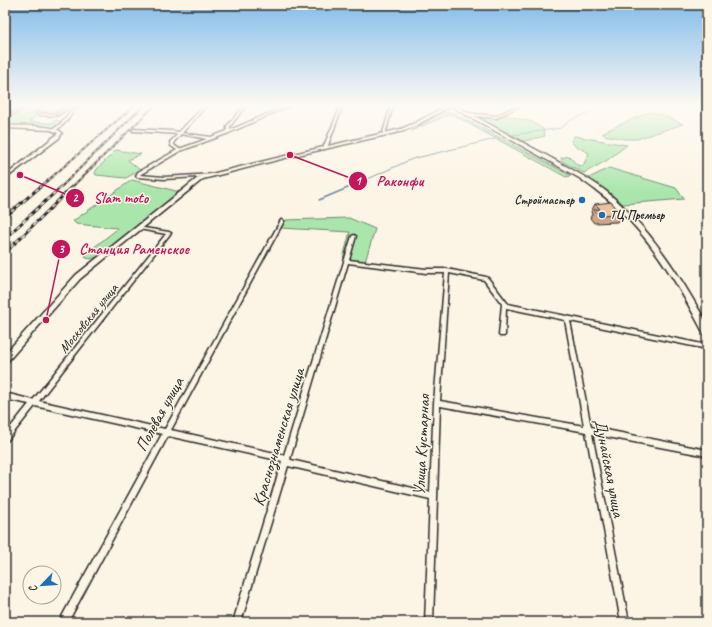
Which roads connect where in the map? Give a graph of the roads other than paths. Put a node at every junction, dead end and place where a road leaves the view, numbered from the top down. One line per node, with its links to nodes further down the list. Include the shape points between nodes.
1 (60, 134): 12 (street)
2 (181, 134): 10 (street, via 171,144)
3 (183, 134): 8 (street)
4 (222, 134): 8 (street)
5 (330, 134): 9 (street)
6 (503, 134): 20 (main road, via 583,178 629,214 660,253)
7 (382, 135): 9 (street)
8 (211, 138): 10 (street)
9 (325, 148): 11 (street)
10 (179, 150): 11 (street, via 138,176 164,178)
11 (214, 175): 14 (street, via 202,178)
12 (5, 178)
13 (282, 221): 28 (street, Полевая улица)
14 (140, 228): 23 (street, via 72,282); 25 (street, Московская улица, via 169,234)
15 (354, 236): 16 (street, Краснознаменская улица)
16 (347, 261): 17 (street, via 426,271); 31 (street, Краснознаменская улица)
17 (447, 271): 18 (street, via 486,279); 26 (street, Улица Кустарная)
18 (504, 303): 19 (street, via 506,306); 21 (street)
19 (567, 319): 22 (street); 27 (street, Дунайская улица)
20 (707, 332)
21 (502, 335)
22 (707, 347)
23 (5, 359)
24 (5, 396): 25 (street)
25 (35, 402): 28 (street); 29 (street, Московская улица)
26 (437, 402): 27 (street); 32 (street, Улица Кустарная)
27 (589, 430): 30 (street); 36 (street, Дунайская улица)
28 (166, 431): 31 (street); 33 (street, Полевая улица)
29 (5, 440)
30 (707, 453)
31 (286, 459): 32 (street, via 289,463); 34 (street, Краснознаменская улица)
32 (432, 496): 35 (street, Улица Кустарная)
33 (63, 622)
34 (237, 622)
35 (429, 622)
36 (625, 622)

